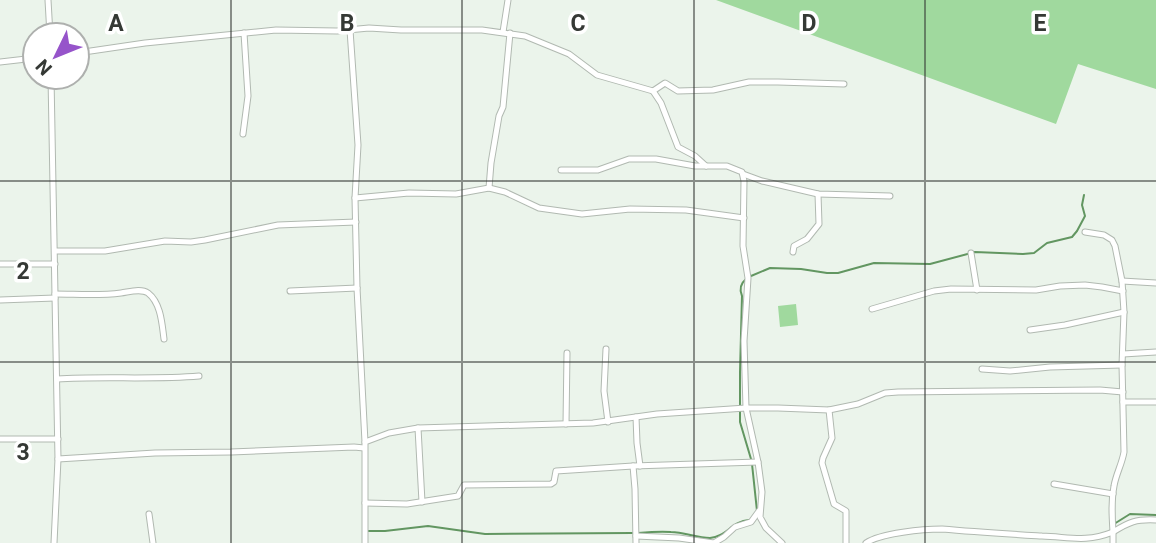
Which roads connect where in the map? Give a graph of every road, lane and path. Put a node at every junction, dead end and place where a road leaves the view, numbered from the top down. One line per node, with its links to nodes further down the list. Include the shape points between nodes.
1 (48, 0): 3 (street)
2 (509, 0): 6 (street)
3 (49, 21)
4 (350, 30): 5 (street); 6 (street); 20 (street, via 358,145)
5 (244, 33): 7 (street); 13 (street, via 248,96)
6 (507, 33): 12 (street, via 563,51 597,75); 17 (street, via 503,107)
7 (91, 51)
8 (21, 60): 9 (street)
9 (0, 62)
10 (845, 84): 12 (street, via 749,82 678,91 665,83)
11 (51, 91): 24 (street)
12 (653, 91): 14 (street, via 678,148)
13 (243, 134)
14 (706, 166): 15 (street, via 629,159 598,170); 16 (street, via 731,166)
15 (561, 170)
16 (743, 174): 18 (street); 21 (street)
17 (489, 188): 20 (street, via 456,194); 21 (street, via 539,208 582,214 686,210)
18 (818, 194): 19 (street); 25 (street, via 819,224)
19 (890, 196)
20 (355, 198): 22 (street)
21 (744, 218): 52 (street)
22 (356, 222): 24 (street, via 278,225 205,240 105,251); 31 (street)
23 (1086, 232): 29 (street, via 1112,240)
24 (55, 251): 28 (street)
25 (793, 252)
26 (971, 253): 32 (street)
27 (0, 264): 28 (street)
28 (55, 264): 35 (street)
29 (1122, 281): 30 (street); 34 (street)
30 (1156, 283)
31 (357, 288): 33 (street); 60 (street)
32 (977, 290): 34 (street, via 1084,285); 37 (street, via 934,291)
33 (290, 291)
34 (1123, 291): 38 (street)
35 (55, 296): 36 (street); 40 (street, via 144,291 159,312); 48 (street)
36 (0, 300)
37 (872, 309)
38 (1124, 312): 39 (street); 44 (street)
39 (1030, 330)
40 (164, 339)
41 (606, 349): 55 (street)
42 (1156, 352): 44 (street)
43 (567, 353): 56 (street)
44 (1123, 354): 45 (street)
45 (1122, 365): 46 (street); 49 (street)
46 (982, 369)
47 (200, 376): 48 (street)
48 (57, 379): 59 (street)
49 (1123, 392): 50 (street); 53 (street, via 898,392)
50 (1123, 402): 51 (street); 66 (street, via 1124,452)
51 (1156, 402)
52 (746, 408): 53 (street); 54 (street); 62 (street)
53 (829, 410): 78 (street, via 832,438 822,463 834,504 846,511)
54 (636, 418): 55 (street); 64 (street)
55 (608, 422): 56 (street)
56 (566, 424): 57 (street)
57 (418, 428): 60 (street, via 389,433); 67 (street)
58 (0, 439): 59 (street)
59 (58, 439): 61 (street)
60 (365, 445): 61 (street); 68 (street)
61 (58, 459): 74 (street)
62 (758, 462): 64 (street); 69 (street)
63 (633, 466): 64 (street); 67 (street, via 556,471 551,484 464,485 458,496); 73 (street)
64 (640, 466)
65 (1054, 484): 66 (street)
66 (1113, 494): 72 (street)
67 (422, 502): 68 (street)
68 (365, 503): 76 (street)
69 (762, 505): 73 (street, via 751,522 734,527 714,543 679,538); 77 (street, via 760,517)
70 (149, 514): 75 (street)
71 (1156, 520): 72 (street, via 1134,521)
72 (1113, 532): 79 (street, via 1097,539 1073,540 930,529); 80 (street)
73 (636, 540)
74 (54, 543)
75 (153, 543)
76 (365, 543)
77 (782, 543)
78 (846, 543)
79 (866, 543)
80 (1113, 543)

